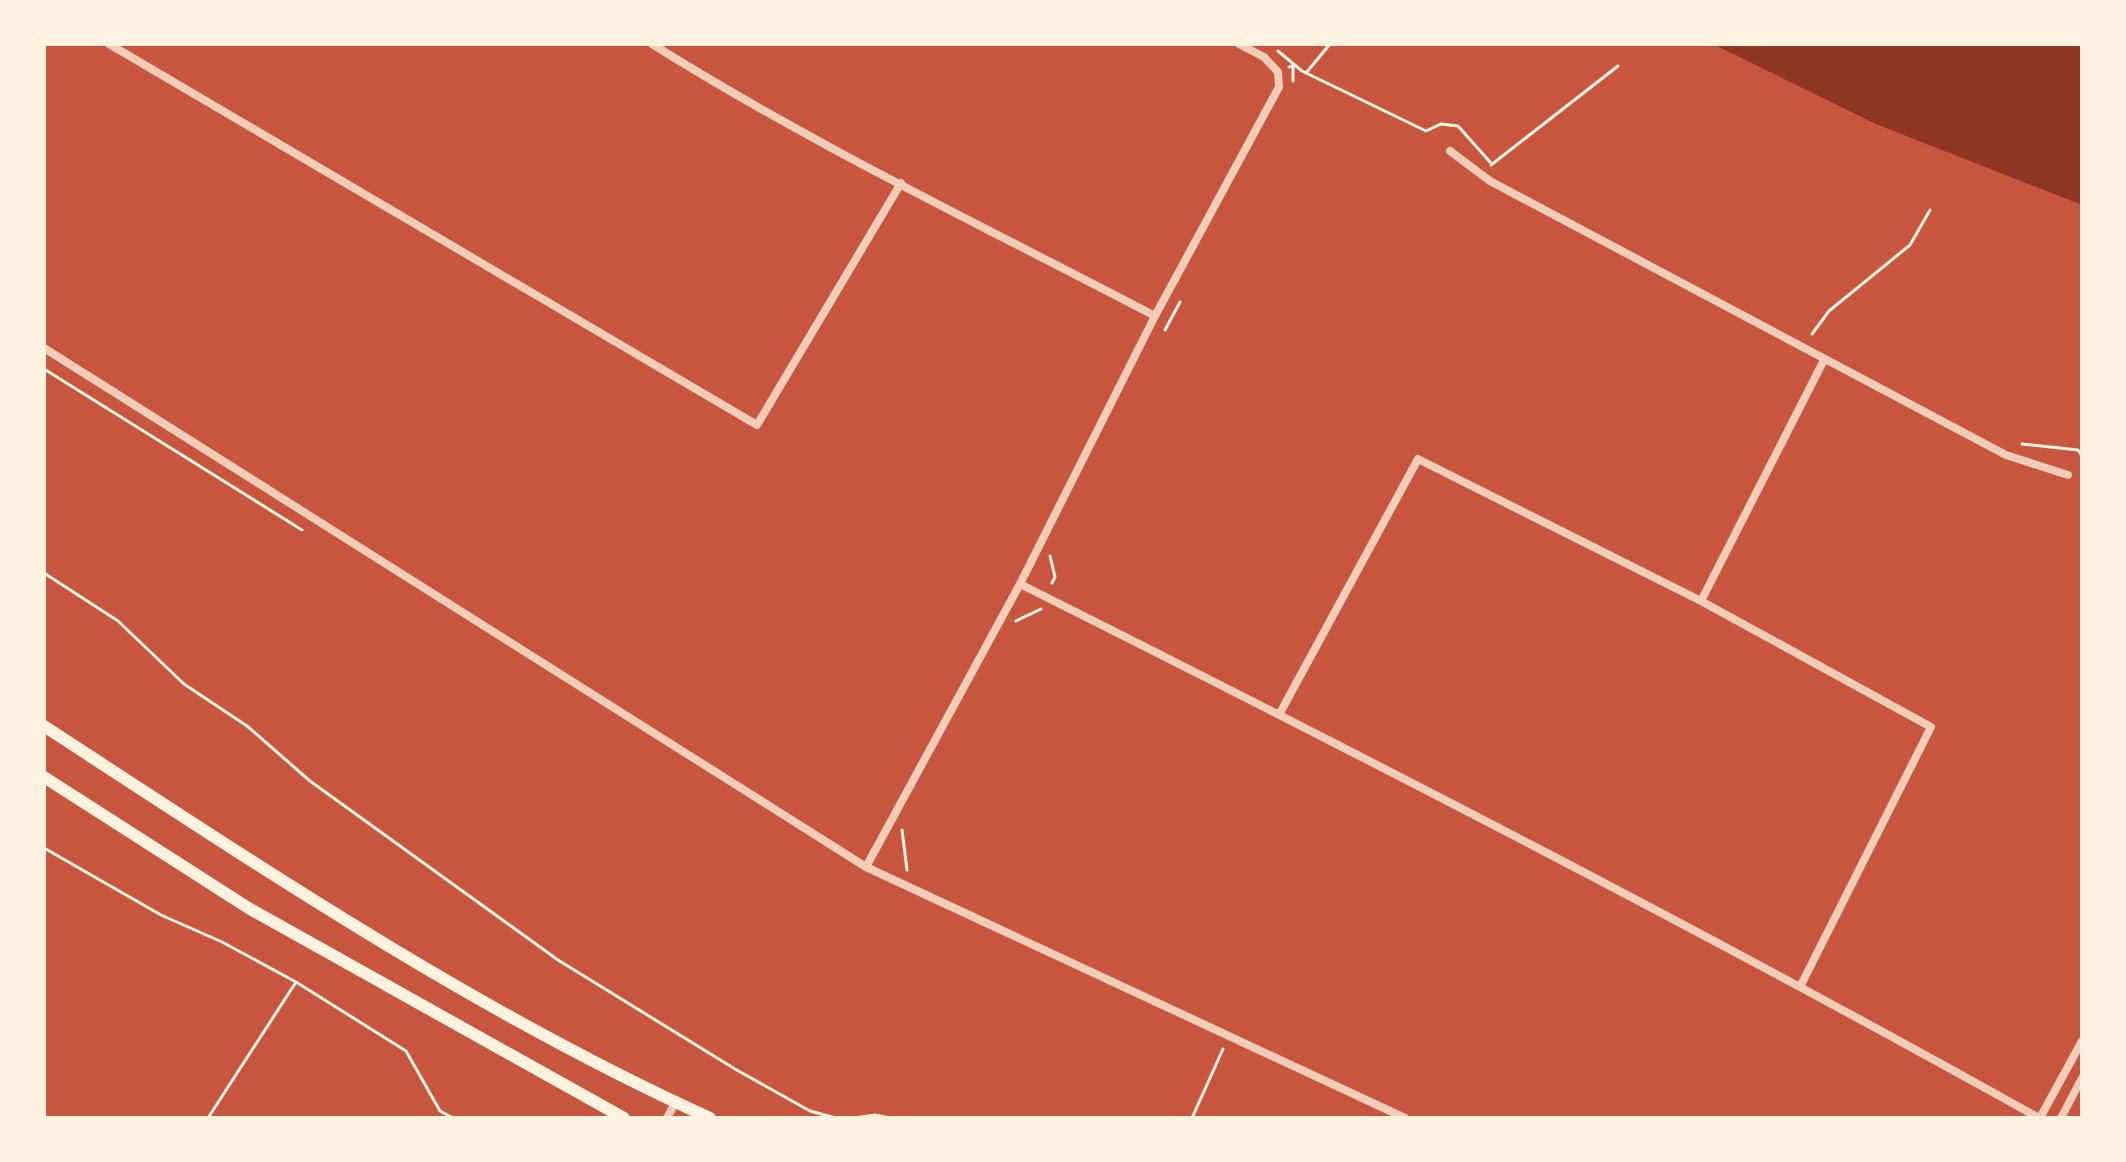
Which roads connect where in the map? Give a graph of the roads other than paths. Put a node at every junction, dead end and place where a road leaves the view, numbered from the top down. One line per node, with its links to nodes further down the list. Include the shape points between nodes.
1 (109, 44): 5 (street, via 757,425)
2 (652, 44): 5 (street)
3 (1239, 44): 6 (street, via 1264,57 1278,72 1279,87)
4 (1450, 151): 8 (street, via 1490,181)
5 (901, 183): 6 (street)
6 (1155, 316): 10 (street)
7 (44, 348): 15 (street)
8 (1824, 360): 9 (street, via 2006,455); 11 (street)
9 (2068, 475)
10 (1020, 584): 12 (street); 15 (street)
11 (1701, 601): 12 (street, via 1418,459); 16 (street, via 1931,727)
12 (1280, 713): 16 (street)
13 (44, 726): 19 (main road, via 272,874 512,1017)
14 (44, 777): 21 (main road, via 250,909)
15 (866, 867): 23 (street)
16 (1801, 985): 24 (street)
17 (2082, 1041): 24 (street)
18 (2082, 1078): 25 (street)
19 (675, 1103): 20 (main road); 22 (street)
20 (704, 1117)
21 (624, 1118)
22 (667, 1118)
23 (1405, 1118)
24 (2040, 1118)
25 (2061, 1118)

